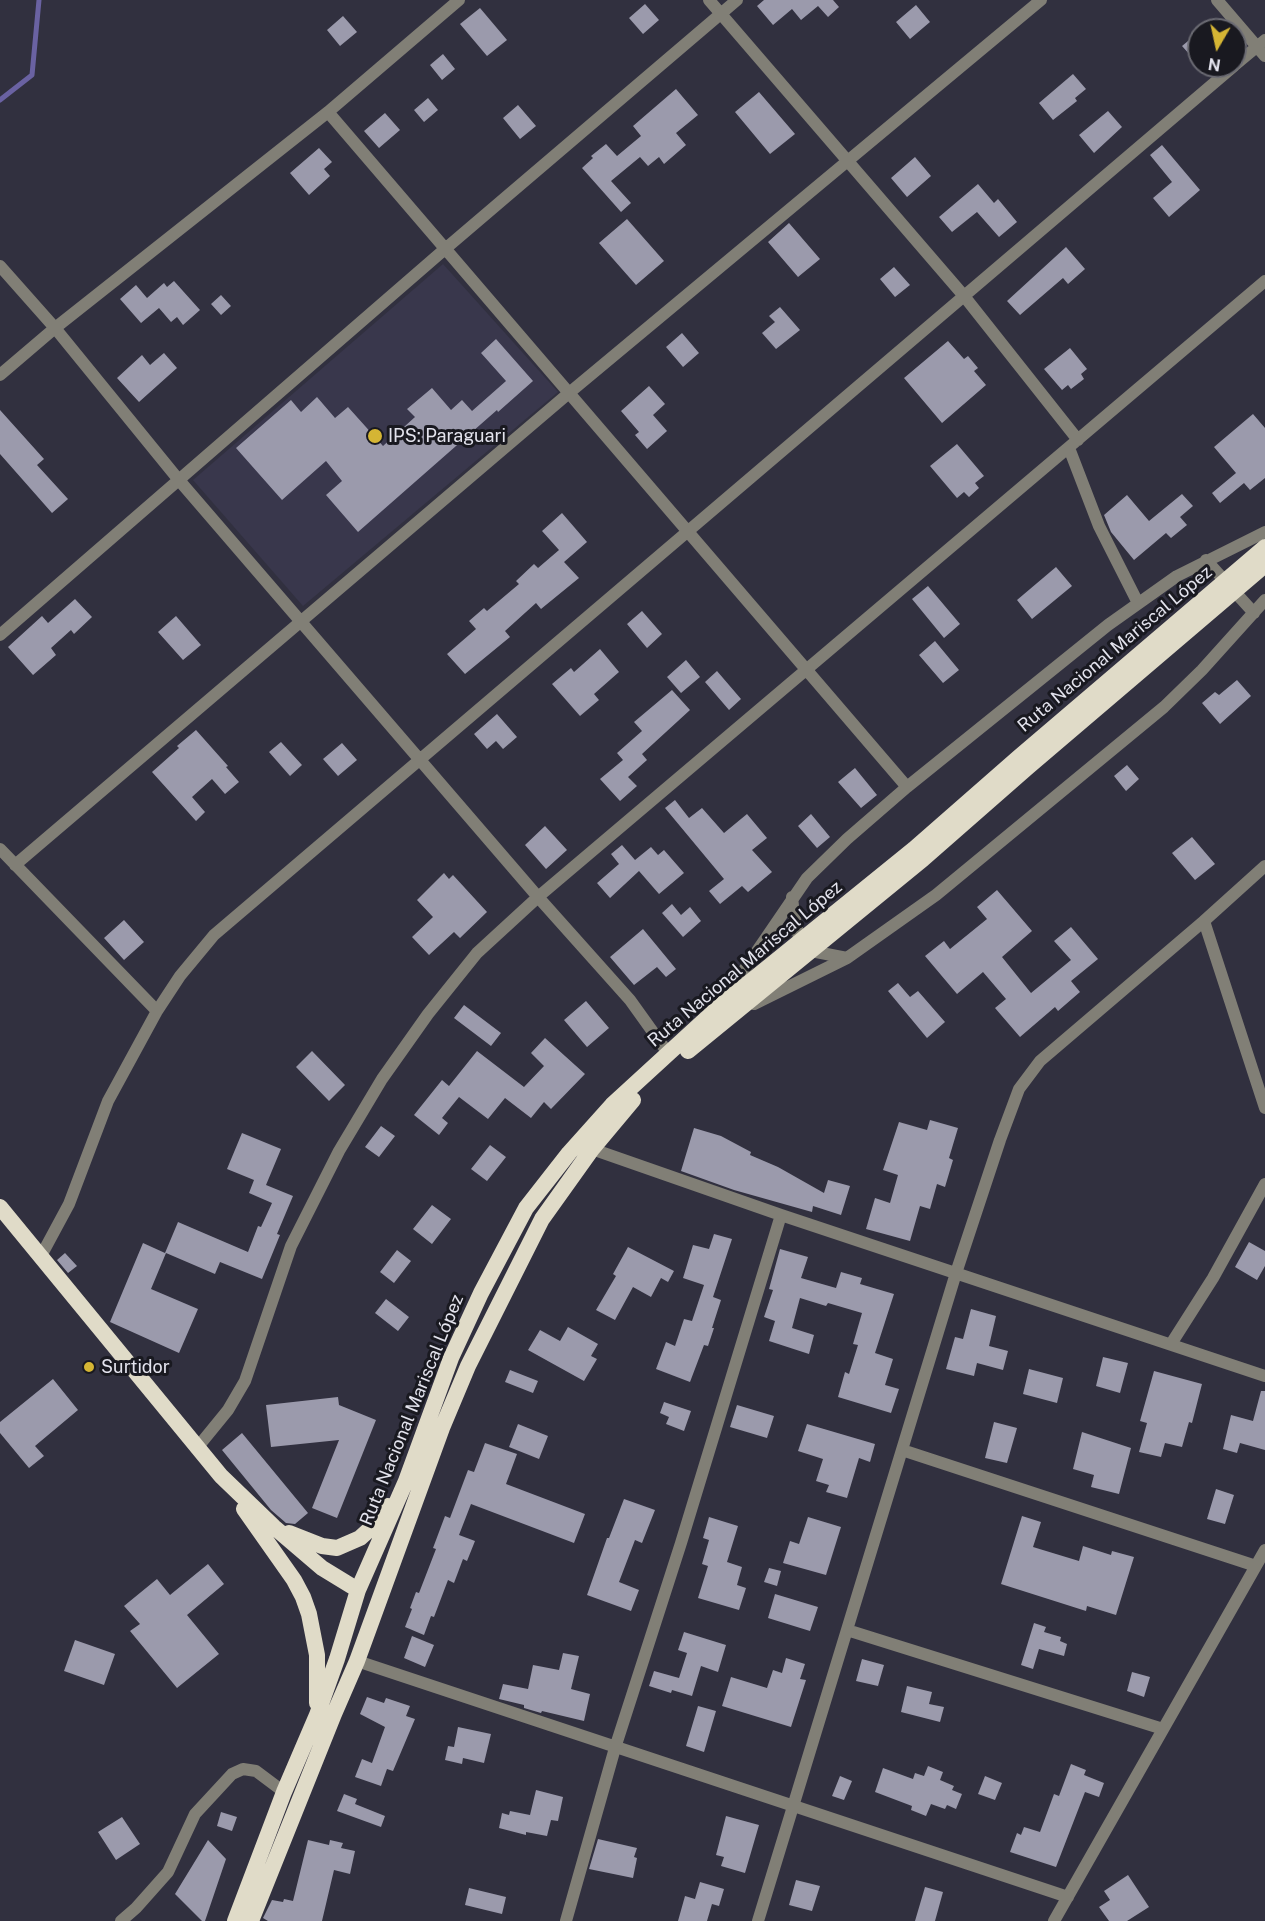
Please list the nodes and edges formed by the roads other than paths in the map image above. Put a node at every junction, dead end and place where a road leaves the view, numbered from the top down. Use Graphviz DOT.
graph roads {
  1 [pos="459,0"];
  2 [pos="709,0"];
  3 [pos="737,0"];
  4 [pos="1041,0"];
  5 [pos="1217,0"];
  6 [pos="721,14"];
  7 [pos="1262,47"];
  8 [pos="1247,57"];
  9 [pos="1220,78"];
  10 [pos="328,112"];
  11 [pos="848,161"];
  12 [pos="445,249"];
  13 [pos="0,266"];
  14 [pos="1265,281"];
  15 [pos="964,296"];
  16 [pos="55,328"];
  17 [pos="0,375"];
  18 [pos="569,393"];
  19 [pos="1073,444"];
  20 [pos="178,479"];
  21 [pos="687,532"];
  22 [pos="1265,532"];
  23 [pos="1265,547"];
  24 [pos="1206,560"];
  25 [pos="1265,565"];
  26 [pos="1229,586"];
  27 [pos="1265,600"];
  28 [pos="1138,603"];
  29 [pos="1254,613"];
  30 [pos="301,620"];
  31 [pos="0,635"];
  32 [pos="806,670"];
  33 [pos="420,759"];
  34 [pos="907,788"];
  35 [pos="0,849"];
  36 [pos="15,865"];
  37 [pos="1265,866"];
  38 [pos="538,897"];
  39 [pos="792,897"];
  40 [pos="1204,921"];
  41 [pos="806,947"];
  42 [pos="847,958"];
  43 [pos="157,1011"];
  44 [pos="724,1012"];
  45 [pos="668,1053"];
  46 [pos="1265,1108"];
  47 [pos="591,1149"];
  48 [pos="1265,1184"];
  49 [pos="0,1207"];
  50 [pos="781,1215"];
  51 [pos="41,1256"];
  52 [pos="956,1272"];
  53 [pos="1171,1344"];
  54 [pos="1265,1376"];
  55 [pos="197,1448"];
  56 [pos="902,1450"];
  57 [pos="221,1476"];
  58 [pos="406,1481"];
  59 [pos="274,1527"];
  60 [pos="401,1544"];
  61 [pos="1265,1550"];
  62 [pos="1256,1566"];
  63 [pos="358,1590"];
  64 [pos="847,1630"];
  65 [pos="357,1661"];
  66 [pos="346,1685"];
  67 [pos="317,1715"];
  68 [pos="1163,1729"];
  69 [pos="615,1748"];
  70 [pos="284,1792"];
  71 [pos="793,1806"];
  72 [pos="1068,1897"];
  73 [pos="121,1921"];
  74 [pos="235,1921"];
  75 [pos="251,1921"];
  76 [pos="566,1921"];
  77 [pos="758,1921"];
  78 [pos="1054,1921"];
  1 -- 10 [label="street"];
  2 -- 6 [label="street"];
  3 -- 6 [label="street"];
  4 -- 11 [label="street"];
  5 -- 7 [label="street"];
  6 -- 11 [label="street"];
  6 -- 12 [label="street"];
  7 -- 8 [label="street"];
  9 -- 15 [label="street"];
  10 -- 12 [label="street"];
  10 -- 16 [label="street"];
  11 -- 15 [label="street"];
  11 -- 18 [label="street"];
  12 -- 18 [label="street"];
  12 -- 20 [label="street"];
  13 -- 16 [label="street"];
  14 -- 19 [label="street"];
  15 -- 19 [label="street"];
  15 -- 21 [label="street"];
  16 -- 17 [label="street"];
  16 -- 20 [label="street"];
  18 -- 21 [label="street"];
  18 -- 30 [label="street"];
  19 -- 28 [label="street"];
  19 -- 32 [label="street"];
  20 -- 30 [label="street"];
  20 -- 31 [label="street"];
  21 -- 32 [label="street"];
  21 -- 33 [label="street"];
  22 -- 24 [label="street"];
  23 -- 26 [label="highway, Ruta Nacional Mariscal López"];
  24 -- 26 [label="street"];
  24 -- 28 [label="street"];
  25 -- 26 [label="highway, Ruta Nacional Mariscal López"];
  26 -- 29 [label="street"];
  26 -- 41 [label="highway, Ruta Nacional Mariscal López"];
  27 -- 29 [label="street"];
  28 -- 34 [label="street"];
  29 -- 42 [label="street"];
  30 -- 33 [label="street"];
  30 -- 36 [label="street"];
  32 -- 34 [label="street"];
  32 -- 38 [label="street"];
  33 -- 38 [label="street"];
  33 -- 43 [label="street"];
  34 -- 39 [label="street"];
  35 -- 36 [label="street"];
  36 -- 43 [label="street"];
  37 -- 40 [label="street"];
  38 -- 45 [label="street"];
  38 -- 55 [label="street"];
  39 -- 41 [label="street"];
  39 -- 44 [label="street"];
  40 -- 46 [label="street"];
  40 -- 52 [label="street"];
  41 -- 42 [label="street"];
  41 -- 44 [label="highway, Ruta Nacional Mariscal López"];
  42 -- 44 [label="street"];
  43 -- 51 [label="street"];
  44 -- 45 [label="highway, Ruta Nacional Mariscal López"];
  44 -- 47 [label="highway, Ruta Nacional Mariscal López"];
  45 -- 58 [label="highway, Ruta Nacional Mariscal López"];
  47 -- 50 [label="street"];
  47 -- 60 [label="highway, Ruta Nacional Mariscal López"];
  48 -- 53 [label="street"];
  49 -- 51 [label="highway"];
  50 -- 52 [label="street"];
  50 -- 69 [label="street"];
  51 -- 55 [label="highway"];
  52 -- 53 [label="street"];
  52 -- 56 [label="street"];
  53 -- 54 [label="street"];
  55 -- 57 [label="highway"];
  56 -- 62 [label="street"];
  56 -- 64 [label="street"];
  57 -- 59 [label="highway"];
  57 -- 67 [label="highway"];
  58 -- 59 [label="highway"];
  58 -- 63 [label="highway, Ruta Nacional Mariscal López"];
  59 -- 63 [label="highway"];
  60 -- 63 [label="highway"];
  60 -- 65 [label="highway, Ruta Nacional Mariscal López"];
  61 -- 62 [label="street"];
  62 -- 68 [label="street"];
  63 -- 66 [label="highway"];
  63 -- 67 [label="highway, Ruta Nacional Mariscal López"];
  64 -- 68 [label="street"];
  64 -- 71 [label="street"];
  65 -- 66 [label="highway, Ruta Nacional Mariscal López"];
  65 -- 69 [label="street"];
  66 -- 75 [label="highway, Ruta Nacional Mariscal López"];
  67 -- 70 [label="highway, Ruta Nacional Mariscal López"];
  68 -- 72 [label="street"];
  69 -- 71 [label="street"];
  69 -- 76 [label="street"];
  70 -- 73 [label="street"];
  70 -- 74 [label="highway, Ruta Nacional Mariscal López"];
  71 -- 72 [label="street"];
  71 -- 77 [label="street"];
  72 -- 78 [label="street"];
}
